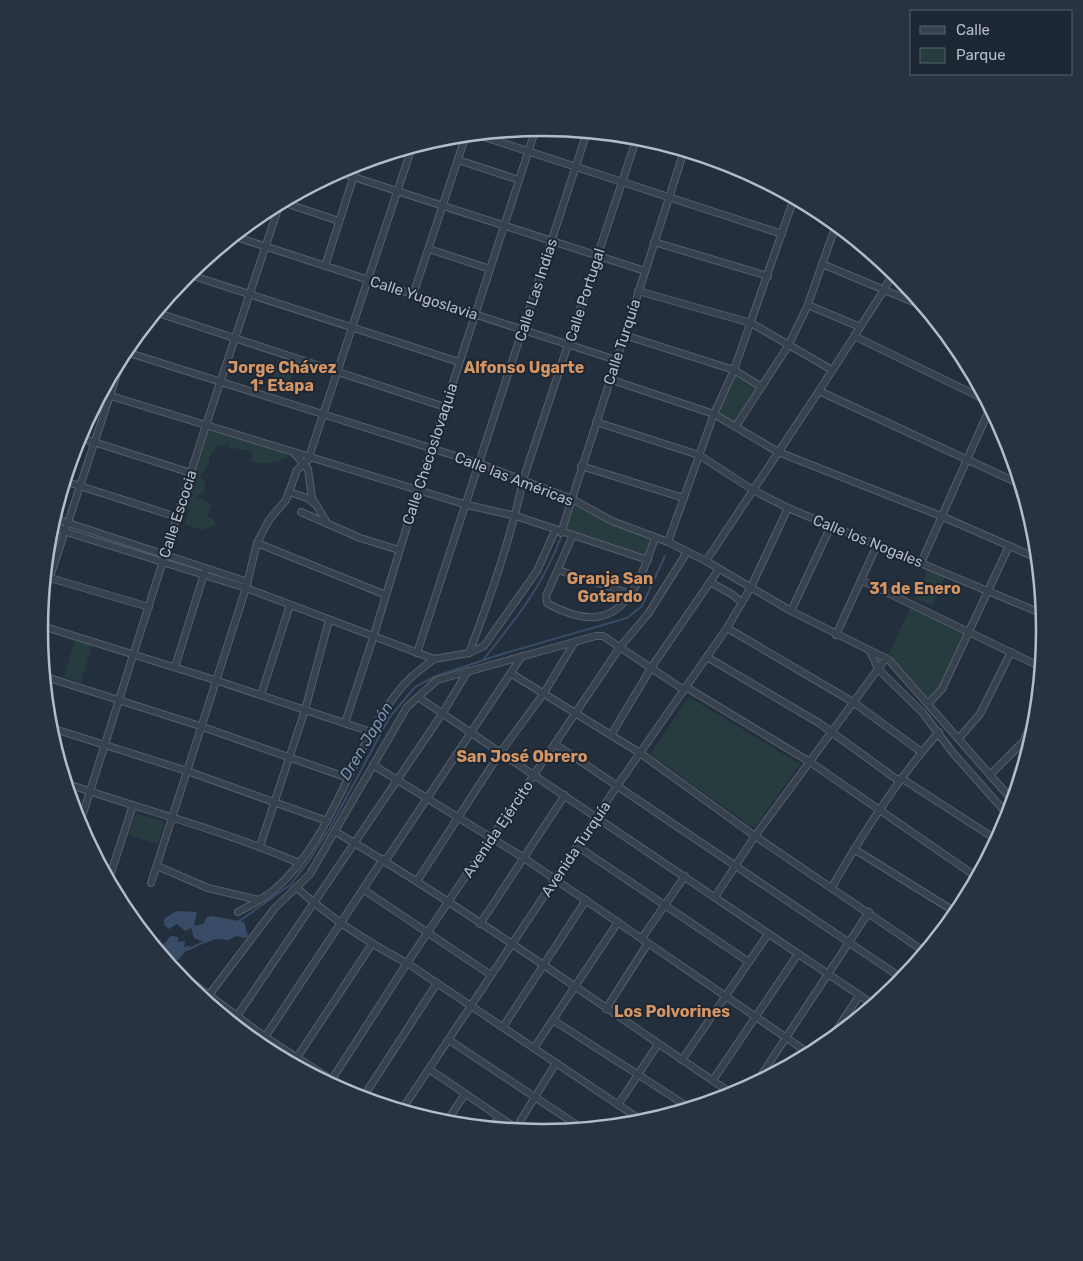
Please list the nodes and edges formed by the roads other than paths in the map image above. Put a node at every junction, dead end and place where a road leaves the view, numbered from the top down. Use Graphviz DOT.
graph roads {
  1 [pos="533,137"];
  2 [pos="585,139"];
  3 [pos="493,140"];
  4 [pos="463,143"];
  5 [pos="634,145"];
  6 [pos="529,151"];
  7 [pos="410,154"];
  8 [pos="682,157"];
  9 [pos="458,160"];
  10 [pos="576,166"];
  11 [pos="355,173"];
  12 [pos="349,175"];
  13 [pos="354,177"];
  14 [pos="519,180"];
  15 [pos="622,182"];
  16 [pos="398,191"];
  17 [pos="669,198"];
  18 [pos="792,205"];
  19 [pos="290,206"];
  20 [pos="443,206"];
  21 [pos="277,214"];
  22 [pos="339,221"];
  23 [pos="504,226"];
  24 [pos="833,233"];
  25 [pos="782,234"];
  26 [pos="241,239"];
  27 [pos="552,241"];
  28 [pos="654,242"];
  29 [pos="265,247"];
  30 [pos="428,249"];
  31 [pos="598,256"];
  32 [pos="822,264"];
  33 [pos="325,266"];
  34 [pos="490,269"];
  35 [pos="645,271"];
  36 [pos="768,276"];
  37 [pos="196,277"];
  38 [pos="889,279"];
  39 [pos="368,280"];
  40 [pos="884,290"];
  41 [pos="638,291"];
  42 [pos="250,294"];
  43 [pos="413,295"];
  44 [pos="908,300"];
  45 [pos="808,304"];
  46 [pos="163,314"];
  47 [pos="475,315"];
  48 [pos="751,323"];
  49 [pos="352,327"];
  50 [pos="860,327"];
  51 [pos="523,330"];
  52 [pos="624,335"];
  53 [pos="854,336"];
  54 [pos="234,340"];
  55 [pos="568,345"];
  56 [pos="788,346"];
  57 [pos="133,354"];
  58 [pos="616,360"];
  59 [pos="459,362"];
  60 [pos="734,370"];
  61 [pos="832,370"];
  62 [pos="338,372"];
  63 [pos="610,379"];
  64 [pos="220,383"];
  65 [pos="760,386"];
  66 [pos="110,390"];
  67 [pos="819,391"];
  68 [pos="976,395"];
  69 [pos="108,396"];
  70 [pos="445,406"];
  71 [pos="714,414"];
  72 [pos="324,415"];
  73 [pos="987,415"];
  74 [pos="596,422"];
  75 [pos="206,425"];
  76 [pos="736,426"];
  77 [pos="86,439"];
  78 [pos="94,442"];
  79 [pos="431,449"];
  80 [pos="292,451"];
  81 [pos="778,452"];
  82 [pos="699,455"];
  83 [pos="309,457"];
  84 [pos="966,460"];
  85 [pos="304,463"];
  86 [pos="478,463"];
  87 [pos="581,466"];
  88 [pos="191,473"];
  89 [pos="523,480"];
  90 [pos="1012,480"];
  91 [pos="70,483"];
  92 [pos="79,486"];
  93 [pos="418,490"];
  94 [pos="753,490"];
  95 [pos="289,492"];
  96 [pos="684,498"];
  97 [pos="572,499"];
  98 [pos="467,504"];
  99 [pos="316,505"];
  100 [pos="788,508"];
  101 [pos="301,512"];
  102 [pos="516,516"];
  103 [pos="941,516"];
  104 [pos="177,517"];
  105 [pos="60,521"];
  106 [pos="327,522"];
  107 [pos="67,523"];
  108 [pos="830,526"];
  109 [pos="58,528"];
  110 [pos="58,529"];
  111 [pos="65,531"];
  112 [pos="558,532"];
  113 [pos="572,536"];
  114 [pos="655,538"];
  115 [pos="668,542"];
  116 [pos="257,544"];
  117 [pos="877,545"];
  118 [pos="1009,546"];
  119 [pos="399,550"];
  120 [pos="687,552"];
  121 [pos="1029,555"];
  122 [pos="164,558"];
  123 [pos="648,560"];
  124 [pos="706,561"];
  125 [pos="921,563"];
  126 [pos="719,569"];
  127 [pos="205,570"];
  128 [pos="558,570"];
  129 [pos="51,574"];
  130 [pos="50,578"];
  131 [pos="861,580"];
  132 [pos="710,582"];
  133 [pos="247,585"];
  134 [pos="751,587"];
  135 [pos="988,590"];
  136 [pos="631,594"];
  137 [pos="386,595"];
  138 [pos="742,603"];
  139 [pos="290,605"];
  140 [pos="148,607"];
  141 [pos="1035,610"];
  142 [pos="791,611"];
  143 [pos="329,620"];
  144 [pos="727,628"];
  145 [pos="48,629"];
  146 [pos="969,632"];
  147 [pos="836,636"];
  148 [pos="374,638"];
  149 [pos="574,643"];
  150 [pos="620,647"];
  151 [pos="869,650"];
  152 [pos="1011,652"];
  153 [pos="417,653"];
  154 [pos="469,653"];
  155 [pos="134,654"];
  156 [pos="522,656"];
  157 [pos="707,657"];
  158 [pos="884,657"];
  159 [pos="434,659"];
  160 [pos="1034,663"];
  161 [pos="175,667"];
  162 [pos="651,668"];
  163 [pos="878,669"];
  164 [pos="468,671"];
  165 [pos="512,674"];
  166 [pos="50,678"];
  167 [pos="215,680"];
  168 [pos="685,688"];
  169 [pos="544,693"];
  170 [pos="261,695"];
  171 [pos="418,697"];
  172 [pos="119,701"];
  173 [pos="853,702"];
  174 [pos="928,704"];
  175 [pos="305,710"];
  176 [pos="576,713"];
  177 [pos="442,714"];
  178 [pos="344,723"];
  179 [pos="200,726"];
  180 [pos="58,730"];
  181 [pos="371,732"];
  182 [pos="832,732"];
  183 [pos="939,732"];
  184 [pos="472,735"];
  185 [pos="611,735"];
  186 [pos="959,738"];
  187 [pos="1024,738"];
  188 [pos="555,744"];
  189 [pos="104,746"];
  190 [pos="500,752"];
  191 [pos="920,752"];
  192 [pos="640,753"];
  193 [pos="290,757"];
  194 [pos="810,762"];
  195 [pos="374,765"];
  196 [pos="187,771"];
  197 [pos="534,775"];
  198 [pos="990,775"];
  199 [pos="397,777"];
  200 [pos="348,778"];
  201 [pos="900,780"];
  202 [pos="73,786"];
  203 [pos="617,786"];
  204 [pos="90,792"];
  205 [pos="1007,794"];
  206 [pos="565,795"];
  207 [pos="427,798"];
  208 [pos="275,802"];
  209 [pos="133,805"];
  210 [pos="1002,808"];
  211 [pos="878,811"];
  212 [pos="83,814"];
  213 [pos="459,816"];
  214 [pos="597,816"];
  215 [pos="174,817"];
  216 [pos="327,821"];
  217 [pos="336,832"];
  218 [pos="755,836"];
  219 [pos="991,836"];
  220 [pos="492,837"];
  221 [pos="354,842"];
  222 [pos="260,846"];
  223 [pos="577,846"];
  224 [pos="854,849"];
  225 [pos="524,858"];
  226 [pos="385,860"];
  227 [pos="299,863"];
  228 [pos="157,866"];
  229 [pos="735,866"];
  230 [pos="111,873"];
  231 [pos="971,874"];
  232 [pos="684,876"];
  233 [pos="555,880"];
  234 [pos="417,881"];
  235 [pos="151,883"];
  236 [pos="296,887"];
  237 [pos="832,887"];
  238 [pos="364,890"];
  239 [pos="715,897"];
  240 [pos="260,900"];
  241 [pos="586,900"];
  242 [pos="314,903"];
  243 [pos="448,903"];
  244 [pos="664,905"];
  245 [pos="950,908"];
  246 [pos="238,912"];
  247 [pos="869,912"];
  248 [pos="618,922"];
  249 [pos="342,923"];
  250 [pos="480,924"];
  251 [pos="427,933"];
  252 [pos="768,934"];
  253 [pos="642,938"];
  254 [pos="648,942"];
  255 [pos="372,944"];
  256 [pos="512,944"];
  257 [pos="848,944"];
  258 [pos="919,948"];
  259 [pos="798,954"];
  260 [pos="749,962"];
  261 [pos="407,963"];
  262 [pos="544,964"];
  263 [pos="491,975"];
  264 [pos="828,975"];
  265 [pos="896,975"];
  266 [pos="437,983"];
  267 [pos="574,988"];
  268 [pos="206,993"];
  269 [pos="209,995"];
  270 [pos="726,996"];
  271 [pos="859,996"];
  272 [pos="868,1001"];
  273 [pos="471,1006"];
  274 [pos="227,1009"];
  275 [pos="606,1009"];
  276 [pos="238,1016"];
  277 [pos="756,1016"];
  278 [pos="553,1020"];
  279 [pos="842,1022"];
  280 [pos="503,1027"];
  281 [pos="262,1035"];
  282 [pos="786,1038"];
  283 [pos="449,1040"];
  284 [pos="658,1044"];
  285 [pos="534,1048"];
  286 [pos="803,1049"];
  287 [pos="297,1058"];
  288 [pos="682,1060"];
  289 [pos="556,1064"];
  290 [pos="306,1065"];
  291 [pos="429,1069"];
  292 [pos="763,1072"];
  293 [pos="638,1074"];
  294 [pos="332,1078"];
  295 [pos="713,1080"];
  296 [pos="726,1089"];
  297 [pos="366,1092"];
  298 [pos="465,1094"];
  299 [pos="535,1097"];
  300 [pos="683,1103"];
  301 [pos="405,1105"];
  302 [pos="618,1105"];
  303 [pos="450,1116"];
  304 [pos="633,1116"];
  305 [pos="499,1117"];
  306 [pos="496,1122"];
  307 [pos="508,1123"];
  308 [pos="521,1123"];
  309 [pos="574,1123"];
  1 -- 6 [label="street, Calle Checoslovaquia"];
  2 -- 10 [label="street, Calle Las Indias"];
  3 -- 6 [label="street"];
  4 -- 9 [label="street"];
  5 -- 15 [label="street, Calle Portugal"];
  6 -- 10 [label="street"];
  6 -- 14 [label="street, Calle Checoslovaquia"];
  7 -- 16 [label="street"];
  8 -- 17 [label="street, Calle Turquía"];
  9 -- 14 [label="street"];
  9 -- 20 [label="street"];
  10 -- 15 [label="street"];
  10 -- 27 [label="street, Calle Las Indias"];
  11 -- 13 [label="street"];
  12 -- 13 [label="street"];
  13 -- 16 [label="street"];
  13 -- 22 [label="street"];
  14 -- 23 [label="street, Calle Checoslovaquia"];
  15 -- 17 [label="street"];
  15 -- 31 [label="street, Calle Portugal"];
  16 -- 20 [label="street"];
  16 -- 39 [label="street"];
  17 -- 25 [label="street"];
  17 -- 28 [label="street, Calle Turquía"];
  18 -- 25 [label="street"];
  19 -- 22 [label="street"];
  20 -- 23 [label="street"];
  20 -- 30 [label="street"];
  21 -- 29 [label="street, Calle Escocia"];
  22 -- 33 [label="street"];
  23 -- 27 [label="street"];
  23 -- 34 [label="street, Calle Checoslovaquia"];
  24 -- 32 [label="street"];
  25 -- 36 [label="street"];
  26 -- 29 [label="street, Calle Yugoslavia"];
  27 -- 31 [label="street"];
  27 -- 51 [label="street, Calle Las Indias"];
  28 -- 35 [label="street, Calle Turquía"];
  28 -- 36 [label="street"];
  29 -- 33 [label="street, Calle Yugoslavia"];
  29 -- 42 [label="street, Calle Escocia"];
  30 -- 34 [label="street"];
  30 -- 43 [label="street"];
  31 -- 35 [label="street"];
  31 -- 55 [label="street, Calle Portugal"];
  32 -- 40 [label="street"];
  32 -- 45 [label="street"];
  33 -- 39 [label="street, Calle Yugoslavia"];
  34 -- 47 [label="street, Calle Checoslovaquia"];
  35 -- 41 [label="street, Calle Turquía"];
  36 -- 48 [label="street"];
  37 -- 42 [label="street"];
  38 -- 40 [label="street"];
  39 -- 43 [label="street, Calle Yugoslavia"];
  39 -- 49 [label="street"];
  40 -- 44 [label="street"];
  40 -- 50 [label="street"];
  41 -- 48 [label="street"];
  41 -- 52 [label="street, Calle Turquía"];
  42 -- 49 [label="street"];
  42 -- 54 [label="street, Calle Escocia"];
  43 -- 47 [label="street, Calle Yugoslavia"];
  45 -- 50 [label="street"];
  45 -- 56 [label="street"];
  46 -- 54 [label="street"];
  47 -- 51 [label="street, Calle Yugoslavia"];
  47 -- 59 [label="street, Calle Checoslovaquia"];
  48 -- 56 [label="street"];
  48 -- 60 [label="street"];
  49 -- 59 [label="street"];
  49 -- 62 [label="street"];
  50 -- 53 [label="street"];
  51 -- 55 [label="street, Calle Yugoslavia"];
  51 -- 86 [label="street, Calle Las Indias"];
  52 -- 58 [label="street, Calle Turquía"];
  52 -- 60 [label="street"];
  53 -- 61 [label="street"];
  53 -- 68 [label="street"];
  54 -- 62 [label="street"];
  54 -- 64 [label="street, Calle Escocia"];
  55 -- 58 [label="street, Calle Yugoslavia"];
  55 -- 89 [label="street, Calle Portugal"];
  56 -- 61 [label="street"];
  56 -- 65 [label="street"];
  57 -- 64 [label="street, Calle las Américas"];
  58 -- 63 [label="street, Calle Turquía"];
  59 -- 70 [label="street, Calle Checoslovaquia"];
  60 -- 65 [label="street"];
  60 -- 71 [label="street"];
  61 -- 67 [label="street"];
  62 -- 70 [label="street"];
  62 -- 72 [label="street"];
  63 -- 71 [label="street"];
  63 -- 74 [label="street, Calle Turquía"];
  64 -- 72 [label="street, Calle las Américas"];
  64 -- 75 [label="street, Calle Escocia"];
  65 -- 76 [label="street"];
  66 -- 69 [label="street"];
  67 -- 81 [label="street"];
  67 -- 84 [label="street"];
  69 -- 75 [label="street"];
  69 -- 78 [label="street"];
  70 -- 79 [label="street, Calle Checoslovaquia"];
  71 -- 76 [label="street"];
  71 -- 82 [label="street"];
  72 -- 79 [label="street, Calle las Américas"];
  72 -- 83 [label="street"];
  73 -- 84 [label="street"];
  74 -- 82 [label="street, Calle los Nogales"];
  74 -- 87 [label="street, Calle Turquía"];
  75 -- 80 [label="street"];
  75 -- 88 [label="street, Calle Escocia"];
  76 -- 81 [label="street"];
  77 -- 78 [label="street"];
  78 -- 88 [label="street"];
  78 -- 92 [label="street"];
  79 -- 86 [label="street, Calle las Américas"];
  79 -- 93 [label="street, Calle Checoslovaquia"];
  80 -- 83 [label="street"];
  80 -- 85 [label="street"];
  81 -- 94 [label="street"];
  81 -- 103 [label="street"];
  82 -- 94 [label="street, Calle los Nogales"];
  82 -- 96 [label="street"];
  83 -- 85 [label="street"];
  83 -- 93 [label="street"];
  84 -- 90 [label="street"];
  84 -- 103 [label="street"];
  85 -- 95 [label="street"];
  85 -- 99 [label="street"];
  86 -- 89 [label="street, Calle las Américas"];
  86 -- 98 [label="street, Calle Las Indias"];
  87 -- 96 [label="street"];
  87 -- 97 [label="street, Calle Turquía"];
  88 -- 104 [label="street, Calle Escocia"];
  89 -- 97 [label="street, Calle las Américas"];
  89 -- 102 [label="street, Calle Portugal"];
  91 -- 92 [label="street"];
  92 -- 104 [label="street"];
  92 -- 107 [label="street"];
  93 -- 98 [label="street"];
  93 -- 119 [label="street, Calle Checoslovaquia"];
  94 -- 100 [label="street, Calle los Nogales"];
  94 -- 124 [label="street"];
  95 -- 99 [label="street"];
  95 -- 116 [label="street"];
  96 -- 115 [label="street"];
  97 -- 112 [label="street, Calle Turquía"];
  97 -- 114 [label="street, Calle las Américas"];
  98 -- 102 [label="street"];
  98 -- 153 [label="street, Calle Las Indias"];
  99 -- 106 [label="street"];
  100 -- 108 [label="street, Calle los Nogales"];
  100 -- 134 [label="street, Avenida Turquía"];
  101 -- 106 [label="street"];
  102 -- 112 [label="street"];
  102 -- 154 [label="street, Calle Portugal"];
  103 -- 118 [label="street"];
  103 -- 125 [label="street"];
  104 -- 122 [label="street, Calle Escocia"];
  105 -- 107 [label="street"];
  106 -- 119 [label="street"];
  107 -- 109 [label="street"];
  107 -- 111 [label="street"];
  107 -- 122 [label="street"];
  108 -- 117 [label="street, Calle los Nogales"];
  108 -- 142 [label="street"];
  110 -- 111 [label="street"];
  111 -- 122 [label="street"];
  111 -- 129 [label="street"];
  112 -- 113 [label="street"];
  112 -- 154 [label="street, Calle Turquía"];
  113 -- 123 [label="street"];
  113 -- 128 [label="street"];
  114 -- 115 [label="street, Calle las Américas"];
  114 -- 123 [label="street"];
  115 -- 120 [label="street, Calle las Américas"];
  116 -- 133 [label="street"];
  116 -- 137 [label="street"];
  117 -- 125 [label="street, Calle los Nogales"];
  117 -- 131 [label="street"];
  118 -- 121 [label="street"];
  118 -- 135 [label="street"];
  119 -- 137 [label="street, Calle Checoslovaquia"];
  120 -- 124 [label="street, Calle las Américas"];
  120 -- 150 [label="street, Avenida Ejército"];
  122 -- 127 [label="street"];
  122 -- 140 [label="street, Calle Escocia"];
  123 -- 136 [label="street"];
  124 -- 126 [label="street, Calle las Américas"];
  125 -- 135 [label="street, Calle los Nogales"];
  126 -- 132 [label="street"];
  126 -- 134 [label="street, Calle las Américas"];
  127 -- 133 [label="street"];
  127 -- 161 [label="street"];
  128 -- 136 [label="street"];
  128 -- 136 [label="street"];
  130 -- 140 [label="street"];
  131 -- 146 [label="street"];
  131 -- 147 [label="street"];
  132 -- 138 [label="street"];
  132 -- 162 [label="street"];
  133 -- 139 [label="street"];
  133 -- 167 [label="street"];
  134 -- 138 [label="street, Avenida Turquía"];
  134 -- 142 [label="street, Calle las Américas"];
  135 -- 141 [label="street, Calle los Nogales"];
  135 -- 146 [label="street"];
  137 -- 148 [label="street, Calle Checoslovaquia"];
  138 -- 144 [label="street, Avenida Turquía"];
  139 -- 143 [label="street"];
  139 -- 170 [label="street"];
  140 -- 155 [label="street, Calle Escocia"];
  142 -- 147 [label="street, Calle las Américas"];
  143 -- 148 [label="street"];
  143 -- 175 [label="street"];
  144 -- 157 [label="street, Avenida Turquía"];
  144 -- 173 [label="street"];
  145 -- 155 [label="street"];
  146 -- 152 [label="street"];
  146 -- 174 [label="street"];
  147 -- 151 [label="street, Calle las Américas"];
  148 -- 153 [label="street"];
  148 -- 178 [label="street, Calle Checoslovaquia"];
  149 -- 150 [label="street"];
  149 -- 156 [label="street"];
  149 -- 169 [label="street"];
  150 -- 162 [label="street"];
  150 -- 176 [label="street, Avenida Ejército"];
  151 -- 158 [label="street, Calle las Américas"];
  151 -- 163 [label="street"];
  152 -- 160 [label="street"];
  152 -- 186 [label="street"];
  153 -- 159 [label="street"];
  154 -- 159 [label="street"];
  155 -- 161 [label="street"];
  155 -- 172 [label="street, Calle Escocia"];
  156 -- 164 [label="street"];
  156 -- 165 [label="street"];
  157 -- 168 [label="street, Avenida Turquía"];
  157 -- 182 [label="street"];
  158 -- 163 [label="street"];
  158 -- 174 [label="street"];
  159 -- 181 [label="street"];
  161 -- 167 [label="street"];
  162 -- 168 [label="street"];
  162 -- 185 [label="street"];
  163 -- 173 [label="street"];
  163 -- 183 [label="street"];
  164 -- 171 [label="street"];
  164 -- 177 [label="street"];
  165 -- 169 [label="street"];
  165 -- 184 [label="street"];
  166 -- 172 [label="street"];
  167 -- 170 [label="street"];
  167 -- 179 [label="street"];
  168 -- 192 [label="street, Avenida Turquía"];
  168 -- 194 [label="street"];
  169 -- 176 [label="street"];
  169 -- 190 [label="street"];
  170 -- 175 [label="street"];
  171 -- 177 [label="street"];
  171 -- 195 [label="street"];
  172 -- 179 [label="street"];
  172 -- 189 [label="street, Calle Escocia"];
  173 -- 182 [label="street"];
  173 -- 191 [label="street"];
  174 -- 186 [label="street"];
  175 -- 178 [label="street"];
  175 -- 193 [label="street"];
  176 -- 185 [label="street"];
  176 -- 188 [label="street, Avenida Ejército"];
  177 -- 184 [label="street"];
  177 -- 199 [label="street"];
  178 -- 181 [label="street"];
  179 -- 193 [label="street"];
  179 -- 196 [label="street"];
  180 -- 189 [label="street"];
  181 -- 200 [label="street"];
  182 -- 194 [label="street"];
  182 -- 201 [label="street"];
  183 -- 191 [label="street"];
  183 -- 210 [label="street"];
  184 -- 190 [label="street"];
  184 -- 207 [label="street"];
  185 -- 192 [label="street"];
  186 -- 198 [label="street"];
  187 -- 198 [label="street"];
  188 -- 197 [label="street, Avenida Ejército"];
  188 -- 203 [label="street"];
  189 -- 196 [label="street"];
  189 -- 204 [label="street, Calle Escocia"];
  190 -- 197 [label="street"];
  190 -- 213 [label="street"];
  191 -- 201 [label="street"];
  192 -- 203 [label="street, Avenida Turquía"];
  192 -- 218 [label="street"];
  193 -- 200 [label="street"];
  193 -- 208 [label="street"];
  194 -- 211 [label="street"];
  194 -- 218 [label="street"];
  195 -- 199 [label="street"];
  195 -- 217 [label="street"];
  196 -- 208 [label="street"];
  196 -- 215 [label="street"];
  197 -- 206 [label="street"];
  197 -- 220 [label="street, Avenida Ejército"];
  198 -- 205 [label="street"];
  199 -- 207 [label="street"];
  199 -- 221 [label="street"];
  200 -- 216 [label="street"];
  201 -- 211 [label="street"];
  201 -- 219 [label="street"];
  202 -- 204 [label="street"];
  203 -- 214 [label="street, Avenida Turquía"];
  203 -- 229 [label="street"];
  204 -- 209 [label="street"];
  204 -- 212 [label="street, Calle Escocia"];
  206 -- 214 [label="street"];
  206 -- 225 [label="street"];
  207 -- 213 [label="street"];
  207 -- 226 [label="street"];
  208 -- 216 [label="street"];
  208 -- 222 [label="street"];
  209 -- 215 [label="street"];
  209 -- 230 [label="street"];
  211 -- 224 [label="street"];
  211 -- 231 [label="street"];
  213 -- 220 [label="street"];
  213 -- 234 [label="street"];
  214 -- 223 [label="street, Avenida Turquía"];
  214 -- 232 [label="street"];
  215 -- 222 [label="street"];
  215 -- 228 [label="street"];
  216 -- 227 [label="street"];
  217 -- 221 [label="street"];
  217 -- 236 [label="street"];
  218 -- 229 [label="street"];
  218 -- 237 [label="street"];
  220 -- 225 [label="street"];
  220 -- 243 [label="street, Avenida Ejército"];
  221 -- 226 [label="street"];
  221 -- 242 [label="street"];
  222 -- 227 [label="street"];
  223 -- 233 [label="street, Avenida Turquía"];
  223 -- 244 [label="street"];
  224 -- 237 [label="street"];
  224 -- 245 [label="street"];
  225 -- 233 [label="street"];
  225 -- 250 [label="street"];
  226 -- 234 [label="street"];
  226 -- 238 [label="street"];
  227 -- 240 [label="street"];
  228 -- 235 [label="street"];
  228 -- 240 [label="street"];
  229 -- 239 [label="street"];
  229 -- 257 [label="street"];
  232 -- 239 [label="street"];
  232 -- 244 [label="street"];
  233 -- 241 [label="street"];
  233 -- 256 [label="street, Avenida Turquía"];
  234 -- 243 [label="street"];
  236 -- 242 [label="street"];
  236 -- 269 [label="street"];
  237 -- 247 [label="street"];
  238 -- 249 [label="street"];
  238 -- 251 [label="street"];
  239 -- 252 [label="street"];
  240 -- 246 [label="street"];
  241 -- 248 [label="street"];
  241 -- 262 [label="street"];
  242 -- 249 [label="street"];
  242 -- 276 [label="street"];
  243 -- 250 [label="street"];
  243 -- 251 [label="street, Avenida Ejército"];
  244 -- 253 [label="street"];
  244 -- 260 [label="street"];
  247 -- 257 [label="street"];
  247 -- 258 [label="street"];
  248 -- 253 [label="street"];
  248 -- 267 [label="street"];
  249 -- 255 [label="street"];
  249 -- 281 [label="street"];
  250 -- 256 [label="street"];
  251 -- 261 [label="street, Avenida Ejército"];
  251 -- 263 [label="street"];
  252 -- 259 [label="street"];
  252 -- 260 [label="street"];
  253 -- 254 [label="street"];
  254 -- 270 [label="street"];
  254 -- 275 [label="street"];
  255 -- 261 [label="street"];
  255 -- 287 [label="street"];
  256 -- 262 [label="street"];
  256 -- 263 [label="street, Avenida Turquía"];
  257 -- 264 [label="street"];
  257 -- 265 [label="street"];
  259 -- 264 [label="street"];
  259 -- 277 [label="street"];
  260 -- 270 [label="street"];
  261 -- 266 [label="street"];
  261 -- 294 [label="street, Avenida Ejército"];
  262 -- 267 [label="street"];
  262 -- 280 [label="street"];
  263 -- 273 [label="street, Avenida Turquía"];
  264 -- 271 [label="street"];
  264 -- 282 [label="street"];
  266 -- 273 [label="street"];
  266 -- 297 [label="street"];
  267 -- 275 [label="street"];
  267 -- 278 [label="street"];
  268 -- 269 [label="street"];
  269 -- 274 [label="street"];
  270 -- 277 [label="street"];
  270 -- 288 [label="street"];
  271 -- 272 [label="street"];
  271 -- 279 [label="street"];
  273 -- 280 [label="street"];
  273 -- 283 [label="street, Avenida Turquía"];
  274 -- 276 [label="street"];
  275 -- 284 [label="street"];
  276 -- 281 [label="street"];
  277 -- 282 [label="street"];
  277 -- 295 [label="street"];
  278 -- 285 [label="street"];
  278 -- 293 [label="street"];
  280 -- 285 [label="street"];
  281 -- 287 [label="street"];
  282 -- 286 [label="street"];
  282 -- 292 [label="street"];
  283 -- 291 [label="street, Avenida Turquía"];
  283 -- 299 [label="street"];
  284 -- 288 [label="street"];
  284 -- 293 [label="street"];
  285 -- 289 [label="street"];
  287 -- 290 [label="street"];
  288 -- 295 [label="street"];
  289 -- 299 [label="street"];
  289 -- 302 [label="street"];
  291 -- 298 [label="street"];
  291 -- 301 [label="street, Avenida Turquía"];
  293 -- 300 [label="street"];
  293 -- 302 [label="street"];
  295 -- 296 [label="street"];
  298 -- 303 [label="street"];
  298 -- 305 [label="street"];
  299 -- 308 [label="street"];
  299 -- 309 [label="street"];
  302 -- 304 [label="street"];
  305 -- 306 [label="street"];
  305 -- 307 [label="street"];
}
